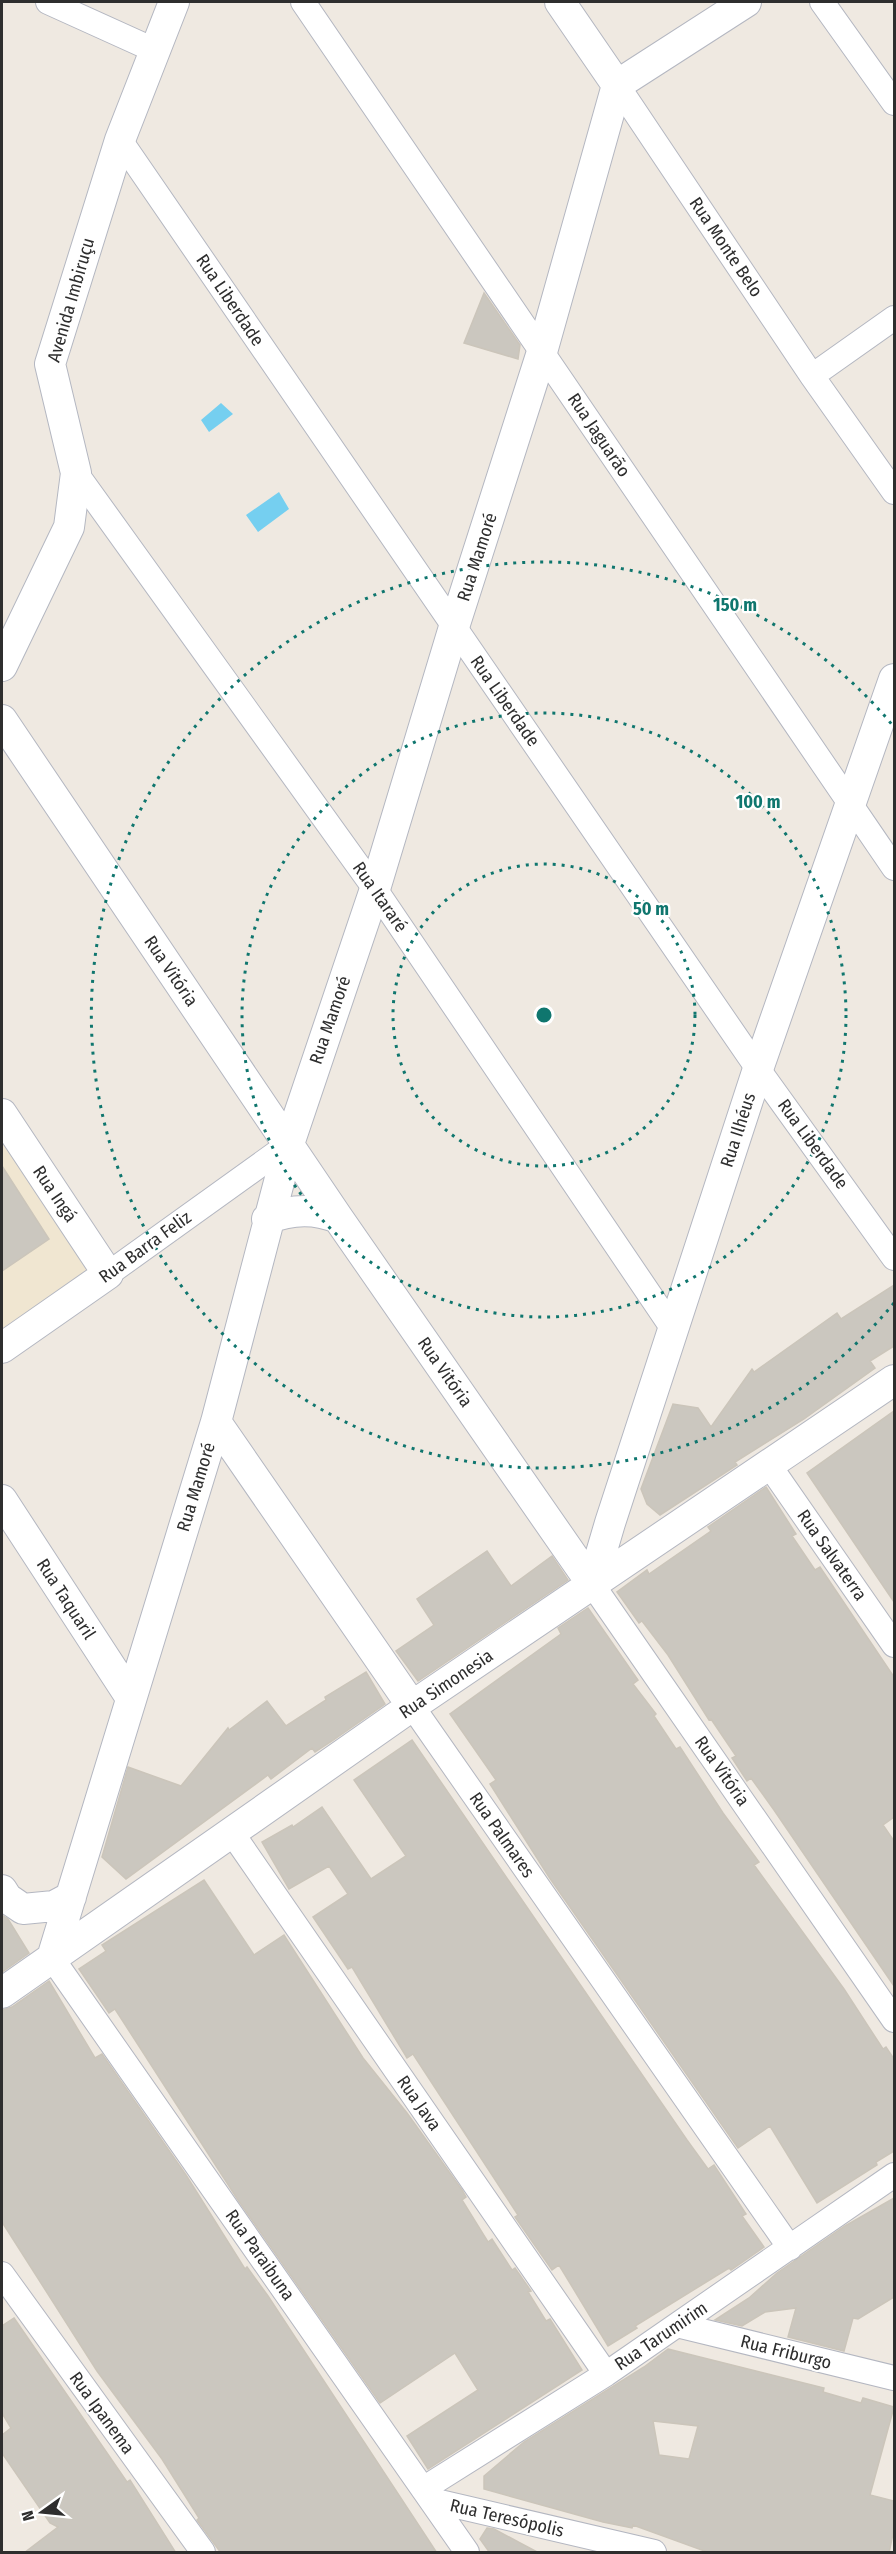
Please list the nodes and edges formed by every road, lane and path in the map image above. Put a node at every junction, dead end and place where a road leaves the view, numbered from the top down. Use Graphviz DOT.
graph roads {
  1 [pos="48,2"];
  2 [pos="174,2"];
  3 [pos="303,2"];
  4 [pos="560,2"];
  5 [pos="746,2"];
  6 [pos="822,2"];
  7 [pos="154,50"];
  8 [pos="617,85"];
  9 [pos="894,103"];
  10 [pos="120,140"];
  11 [pos="894,318"];
  12 [pos="539,347"];
  13 [pos="812,376"];
  14 [pos="76,473"];
  15 [pos="894,492"];
  16 [pos="454,627"];
  17 [pos="2,666"];
  18 [pos="894,679"];
  19 [pos="2,720"];
  20 [pos="851,803"];
  21 [pos="894,868"];
  22 [pos="375,889"];
  23 [pos="758,1069"];
  24 [pos="2,1114"];
  25 [pos="289,1144"];
  26 [pos="338,1218"];
  27 [pos="267,1219"];
  28 [pos="894,1258"];
  29 [pos="108,1274"];
  30 [pos="673,1329"];
  31 [pos="2,1348"];
  32 [pos="894,1380"];
  33 [pos="216,1422"];
  34 [pos="769,1465"];
  35 [pos="2,1500"];
  36 [pos="560,1539"];
  37 [pos="620,1543"];
  38 [pos="592,1584"];
  39 [pos="894,1645"];
  40 [pos="131,1698"];
  41 [pos="412,1706"];
  42 [pos="232,1833"];
  43 [pos="82,1858"];
  44 [pos="2,1890"];
  45 [pos="71,1897"];
  46 [pos="132,1902"];
  47 [pos="52,1958"];
  48 [pos="2,1993"];
  49 [pos="894,2020"];
  50 [pos="894,2175"];
  51 [pos="790,2247"];
  52 [pos="2,2274"];
  53 [pos="677,2325"];
  54 [pos="606,2374"];
  55 [pos="894,2378"];
  56 [pos="427,2494"];
  57 [pos="203,2553"];
  58 [pos="467,2553"];
  59 [pos="654,2553"];
  1 -- 7 [label="street"];
  2 -- 7 [label="street, Avenida Imbiruçu"];
  3 -- 12 [label="street, Rua Jaguarão"];
  4 -- 8 [label="street, Rua Monte Belo"];
  5 -- 8 [label="street"];
  6 -- 9 [label="street"];
  7 -- 10 [label="street, Avenida Imbiruçu"];
  8 -- 12 [label="street, Rua Mamoré"];
  8 -- 13 [label="street, Rua Monte Belo"];
  10 -- 14 [label="street, Avenida Imbiruçu"];
  10 -- 16 [label="street, Rua Liberdade"];
  11 -- 13 [label="street"];
  12 -- 16 [label="street, Rua Mamoré"];
  12 -- 20 [label="street, Rua Jaguarão"];
  13 -- 15 [label="street, Rua Monte Belo"];
  14 -- 17 [label="street, Avenida Imbiruçu"];
  14 -- 22 [label="street, Rua Itararé"];
  16 -- 22 [label="street, Rua Mamoré"];
  16 -- 23 [label="street, Rua Liberdade"];
  18 -- 20 [label="street, Rua Ilhéus"];
  19 -- 25 [label="street, Rua Vitória"];
  20 -- 21 [label="street, Rua Jaguarão"];
  20 -- 23 [label="street, Rua Ilhéus"];
  22 -- 25 [label="street, Rua Mamoré"];
  22 -- 30 [label="street, Rua Itararé"];
  23 -- 28 [label="street, Rua Liberdade"];
  23 -- 30 [label="street, Rua Ilhéus"];
  24 -- 29 [label="street, Rua Ingá"];
  25 -- 26 [label="street, Rua Vitória"];
  25 -- 27 [label="street, Rua Mamoré"];
  25 -- 29 [label="street, Rua Barra Feliz"];
  26 -- 27 [label="street"];
  26 -- 36 [label="street, Rua Vitória"];
  27 -- 33 [label="street, Rua Mamoré"];
  29 -- 31 [label="street, Rua Barra Feliz"];
  30 -- 37 [label="street, Rua Ilhéus"];
  32 -- 34 [label="street, Rua Simonesia"];
  33 -- 40 [label="street, Rua Mamoré"];
  33 -- 41 [label="street, Rua Palmares"];
  34 -- 37 [label="street, Rua Simonesia"];
  34 -- 39 [label="street, Rua Salvaterra"];
  35 -- 40 [label="street, Rua Taquaril"];
  36 -- 37 [label="street"];
  36 -- 38 [label="street, Rua Vitória"];
  37 -- 38 [label="street, Rua Simonesia"];
  37 -- 38 [label="street, Rua Ilhéus"];
  38 -- 41 [label="street, Rua Simonesia"];
  38 -- 49 [label="street, Rua Vitória"];
  40 -- 43 [label="street, Rua Mamoré"];
  41 -- 42 [label="street, Rua Simonesia"];
  41 -- 51 [label="street, Rua Palmares"];
  42 -- 46 [label="street, Rua Simonesia"];
  42 -- 54 [label="street, Rua Java"];
  43 -- 45 [label="street, Rua Mamoré"];
  43 -- 46 [label="street"];
  44 -- 45 [label="street"];
  45 -- 47 [label="street, Rua Mamoré"];
  46 -- 47 [label="street, Rua Simonesia"];
  47 -- 48 [label="street, Rua Simonesia"];
  47 -- 56 [label="street, Rua Paraibuna"];
  50 -- 51 [label="street, Rua Tarumirim"];
  51 -- 53 [label="street, Rua Tarumirim"];
  52 -- 57 [label="street, Rua Ipanema"];
  53 -- 54 [label="street, Rua Tarumirim"];
  53 -- 55 [label="street, Rua Friburgo"];
  54 -- 56 [label="street, Rua Tarumirim"];
  56 -- 58 [label="street, Rua Paraibuna"];
  56 -- 59 [label="street, Rua Teresópolis"];
}
